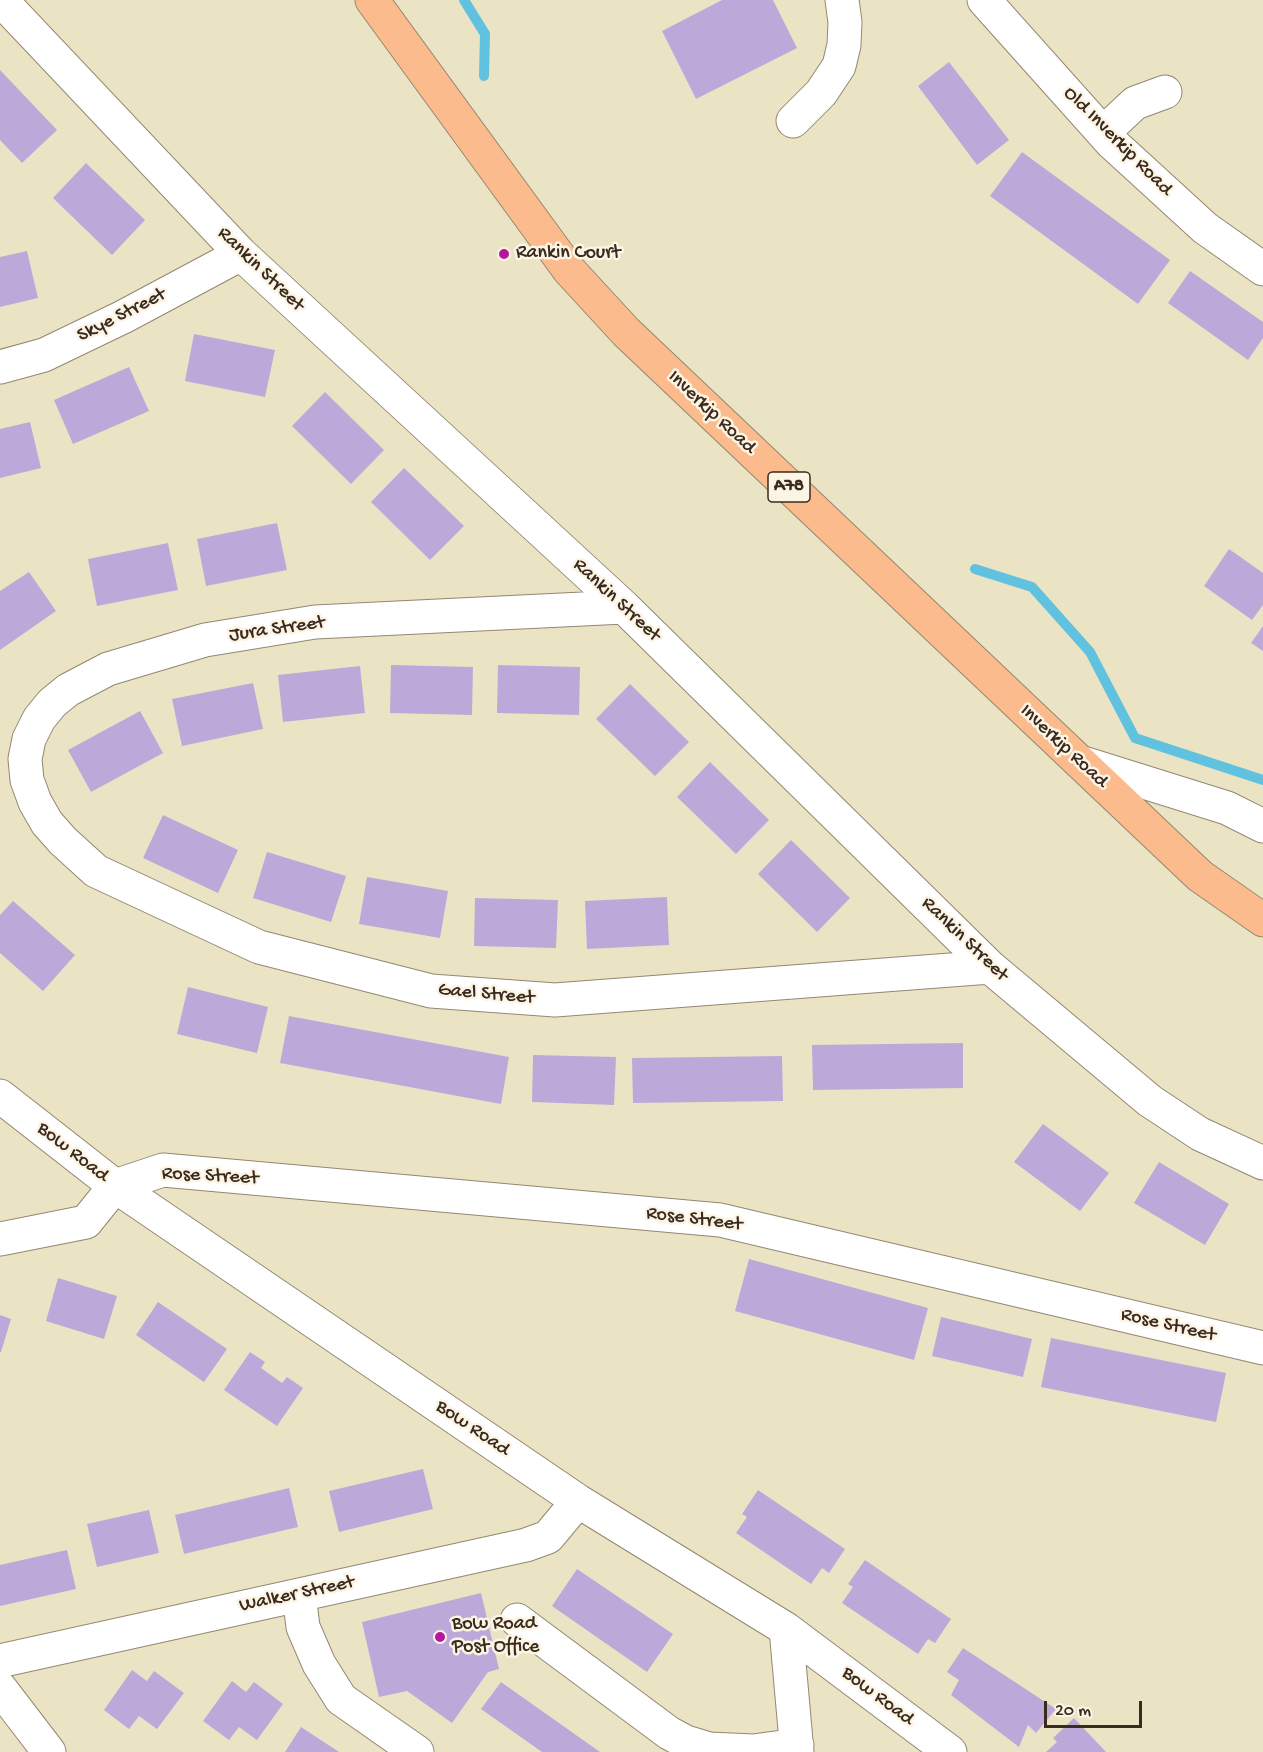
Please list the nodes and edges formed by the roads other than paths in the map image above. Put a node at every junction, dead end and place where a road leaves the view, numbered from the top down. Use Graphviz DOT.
graph roads {
  1 [pos="1,0"];
  2 [pos="372,0"];
  3 [pos="842,0"];
  4 [pos="984,0"];
  5 [pos="1166,92"];
  6 [pos="793,121"];
  7 [pos="1103,133"];
  8 [pos="240,254"];
  9 [pos="1263,269"];
  10 [pos="0,367"];
  11 [pos="624,607"];
  12 [pos="1080,762"];
  13 [pos="34,802"];
  14 [pos="1263,826"];
  15 [pos="1263,920"];
  16 [pos="990,967"];
  17 [pos="0,1096"];
  18 [pos="1263,1163"];
  19 [pos="115,1186"];
  20 [pos="0,1239"];
  21 [pos="1263,1348"];
  22 [pos="578,1501"];
  23 [pos="299,1595"];
  24 [pos="517,1620"];
  25 [pos="786,1629"];
  26 [pos="0,1661"];
  27 [pos="0,1688"];
  28 [pos="797,1748"];
  29 [pos="49,1752"];
  30 [pos="417,1752"];
  31 [pos="950,1752"];
  1 -- 8 [label="street, Rankin Street"];
  2 -- 12 [label="highway, Inverkip Road / A78"];
  3 -- 6 [label="street"];
  4 -- 7 [label="street, Old Inverkip Road"];
  5 -- 7 [label="street"];
  7 -- 9 [label="street, Old Inverkip Road"];
  8 -- 10 [label="street, Skye Street"];
  8 -- 11 [label="street, Rankin Street"];
  11 -- 13 [label="street, Jura Street"];
  11 -- 16 [label="street, Rankin Street"];
  12 -- 14 [label="street"];
  12 -- 15 [label="highway, Inverkip Road / A78"];
  13 -- 16 [label="street, Gael Street"];
  16 -- 18 [label="street, Rankin Street"];
  17 -- 19 [label="street, Bow Road"];
  19 -- 20 [label="street"];
  19 -- 21 [label="street, Rose Street"];
  19 -- 22 [label="street, Bow Road"];
  22 -- 23 [label="street, Walker Street"];
  22 -- 25 [label="street, Bow Road"];
  23 -- 26 [label="street, Walker Street"];
  23 -- 30 [label="street"];
  24 -- 28 [label="street"];
  25 -- 28 [label="street"];
  25 -- 31 [label="street, Bow Road"];
  27 -- 29 [label="street"];
}
